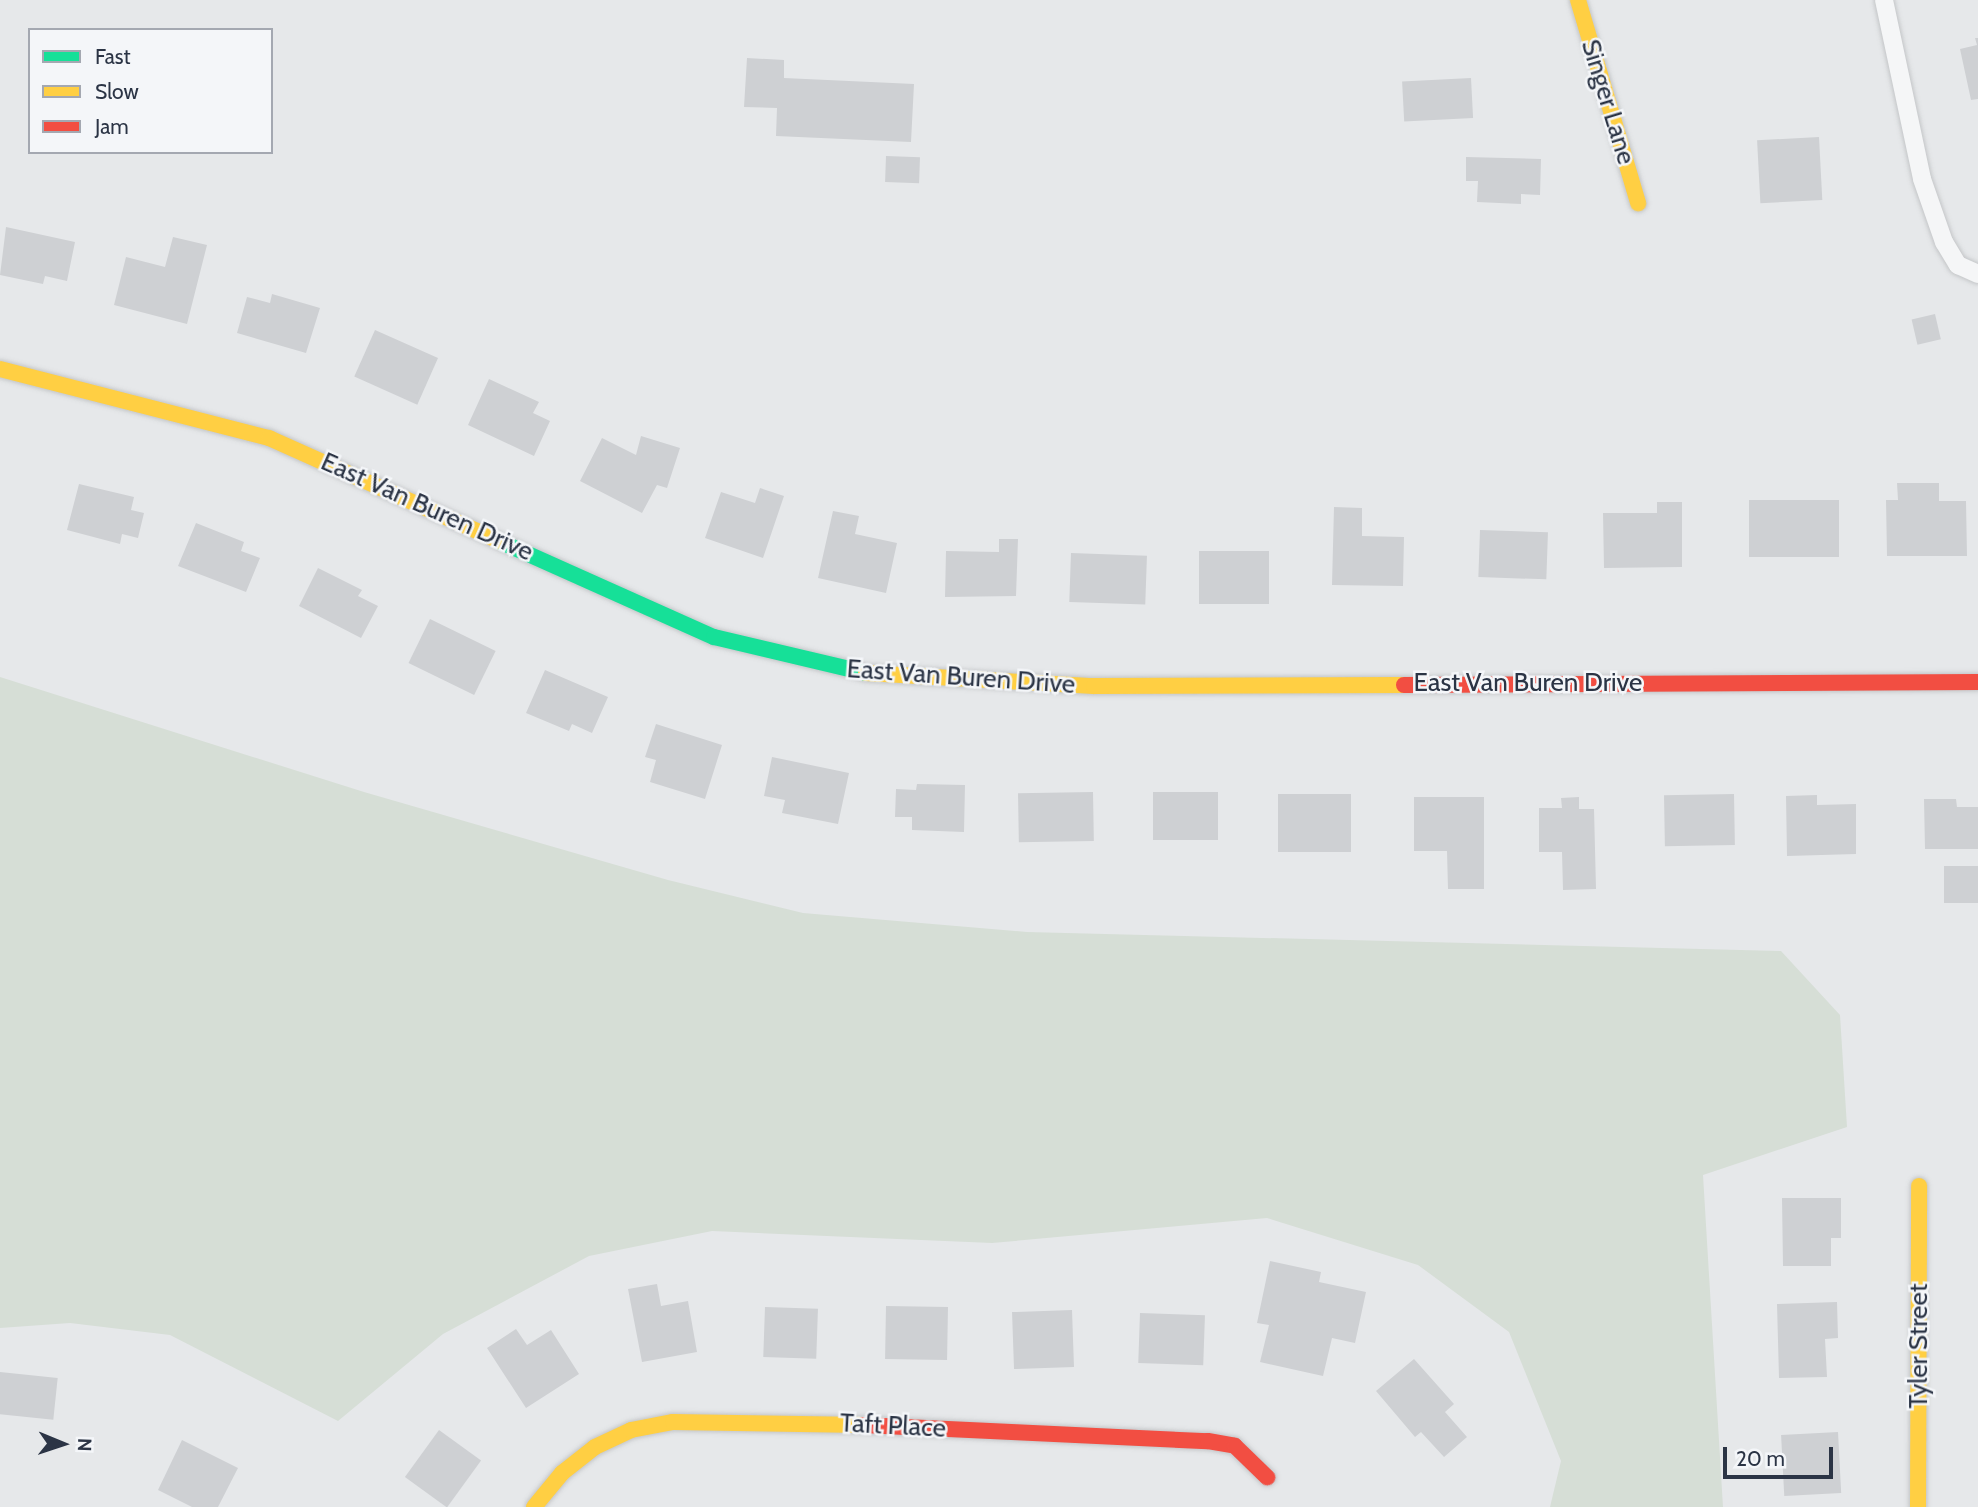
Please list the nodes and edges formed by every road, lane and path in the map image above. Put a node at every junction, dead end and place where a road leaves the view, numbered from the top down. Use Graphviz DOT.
graph roads {
  1 [pos="1578,0"];
  2 [pos="1884,0"];
  3 [pos="1638,203"];
  4 [pos="1978,274"];
  5 [pos="0,369"];
  6 [pos="1978,682"];
  7 [pos="1919,1186"];
  8 [pos="1267,1477"];
  9 [pos="534,1507"];
  10 [pos="1918,1507"];
  1 -- 3 [label="street, Singer Lane"];
  2 -- 4 [label="lane"];
  5 -- 6 [label="street, East Van Buren Drive"];
  7 -- 10 [label="street, Tyler Street"];
  8 -- 9 [label="street, Taft Place"];
}
